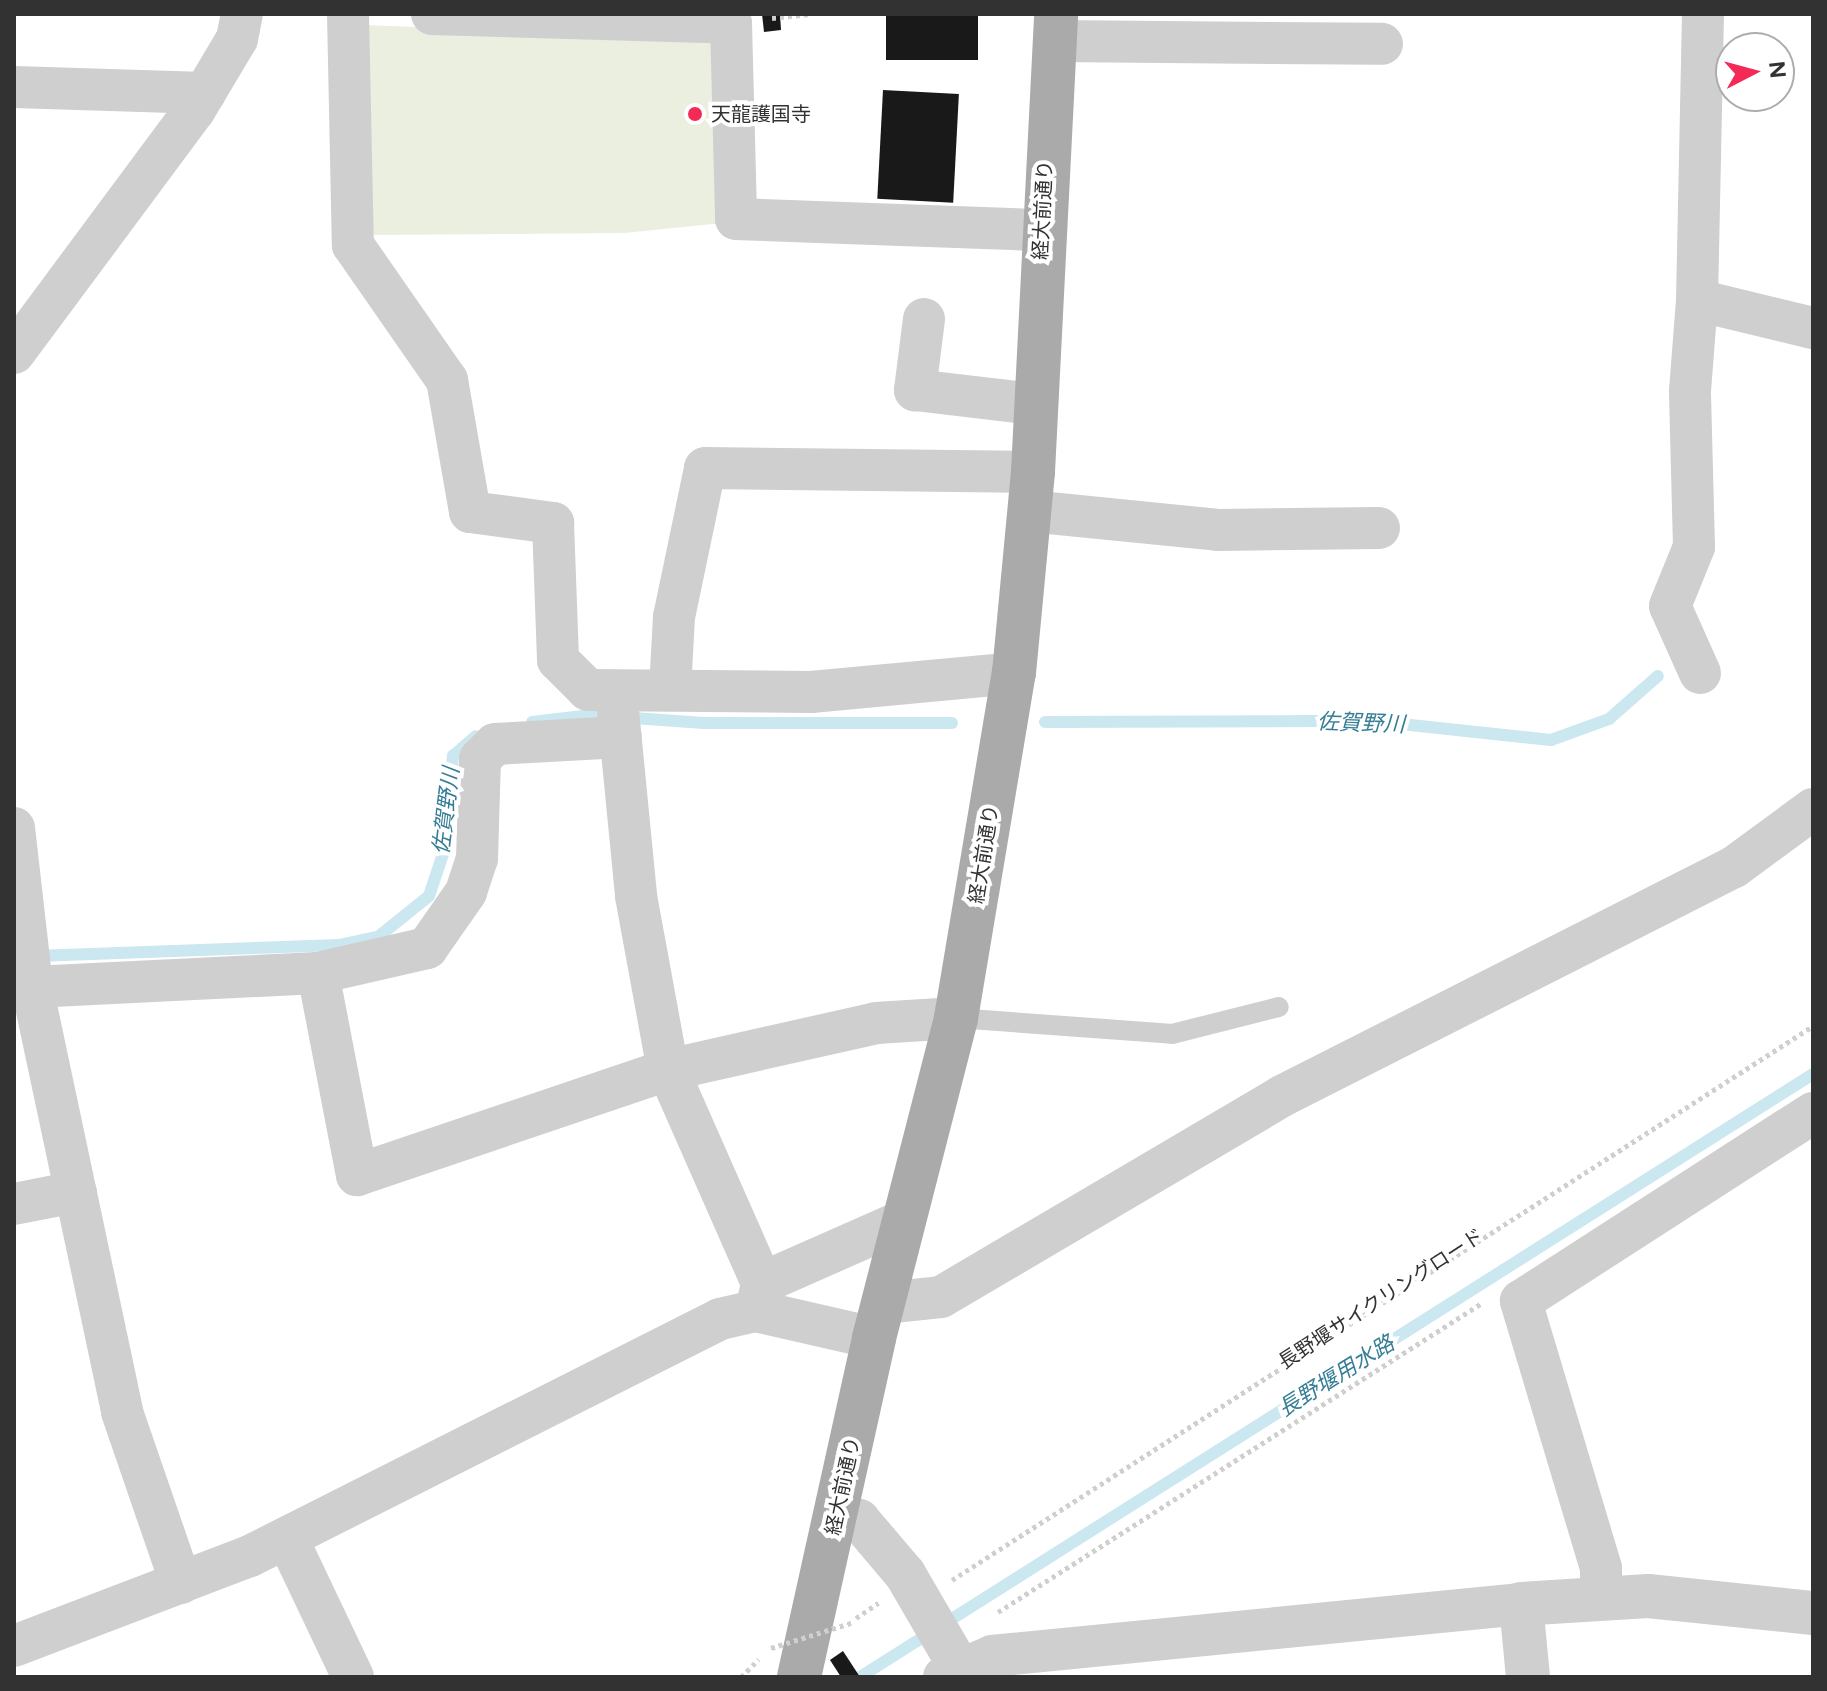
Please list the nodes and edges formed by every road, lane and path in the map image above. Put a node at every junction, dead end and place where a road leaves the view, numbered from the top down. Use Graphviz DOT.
graph roads {
  1 [pos="242,14"];
  2 [pos="348,14"];
  3 [pos="432,14"];
  4 [pos="808,14"];
  5 [pos="1703,14"];
  6 [pos="754,19"];
  7 [pos="1055,28"];
  8 [pos="1382,44"];
  9 [pos="14,87"];
  10 [pos="205,93"];
  11 [pos="1041,230"];
  12 [pos="1697,300"];
  13 [pos="924,319"];
  14 [pos="1813,328"];
  15 [pos="14,353"];
  16 [pos="1035,404"];
  17 [pos="1031,492"];
  18 [pos="1379,528"];
  19 [pos="1014,673"];
  20 [pos="1700,673"];
  21 [pos="670,690"];
  22 [pos="618,713"];
  23 [pos="1813,809"];
  24 [pos="14,828"];
  25 [pos="25,950"];
  26 [pos="318,973"];
  27 [pos="1279,1007"];
  28 [pos="956,1018"];
  29 [pos="1813,1026"];
  30 [pos="668,1070"];
  31 [pos="1813,1113"];
  32 [pos="76,1192"];
  33 [pos="14,1204"];
  34 [pos="905,1220"];
  35 [pos="1529,1292"];
  36 [pos="759,1297"];
  37 [pos="879,1320"];
  38 [pos="837,1514"];
  39 [pos="287,1538"];
  40 [pos="954,1578"];
  41 [pos="181,1583"];
  42 [pos="1601,1595"];
  43 [pos="1521,1604"];
  44 [pos="1813,1613"];
  45 [pos="995,1614"];
  46 [pos="851,1623"];
  47 [pos="14,1646"];
  48 [pos="944,1649"];
  49 [pos="785,1662"];
  50 [pos="1028,1665"];
  51 [pos="353,1677"];
  52 [pos="1528,1677"];
  1 -- 10 [label="street"];
  2 -- 22 [label="street"];
  3 -- 11 [label="street"];
  4 -- 6 [label="path"];
  5 -- 12 [label="street"];
  7 -- 8 [label="street"];
  7 -- 11 [label="main road, 経大前通り"];
  9 -- 10 [label="street"];
  10 -- 15 [label="street"];
  11 -- 16 [label="main road, 経大前通り"];
  12 -- 14 [label="street"];
  12 -- 20 [label="street"];
  13 -- 16 [label="street"];
  16 -- 17 [label="main road, 経大前通り"];
  17 -- 18 [label="street"];
  17 -- 19 [label="main road, 経大前通り"];
  17 -- 21 [label="street"];
  19 -- 21 [label="street"];
  19 -- 28 [label="main road, 経大前通り"];
  21 -- 22 [label="street"];
  22 -- 26 [label="street"];
  22 -- 30 [label="street"];
  23 -- 37 [label="street"];
  24 -- 25 [label="street"];
  25 -- 26 [label="street"];
  25 -- 32 [label="street"];
  26 -- 30 [label="street"];
  27 -- 28 [label="lane"];
  28 -- 30 [label="street"];
  28 -- 34 [label="main road, 経大前通り"];
  29 -- 40 [label="path, 長野堰サイクリングロード"];
  30 -- 36 [label="street"];
  31 -- 35 [label="street"];
  32 -- 33 [label="street"];
  32 -- 41 [label="street"];
  34 -- 36 [label="street"];
  34 -- 37 [label="main road, 経大前通り"];
  35 -- 42 [label="street"];
  35 -- 45 [label="path"];
  36 -- 37 [label="street"];
  36 -- 39 [label="street"];
  37 -- 38 [label="main road, 経大前通り"];
  38 -- 48 [label="street"];
  38 -- 49 [label="main road, 経大前通り"];
  39 -- 41 [label="street"];
  39 -- 51 [label="street"];
  41 -- 47 [label="street"];
  42 -- 43 [label="street"];
  42 -- 44 [label="street"];
  43 -- 50 [label="street"];
  43 -- 52 [label="street"];
  46 -- 49 [label="path, bridge"];
  48 -- 50 [label="street"];
}
